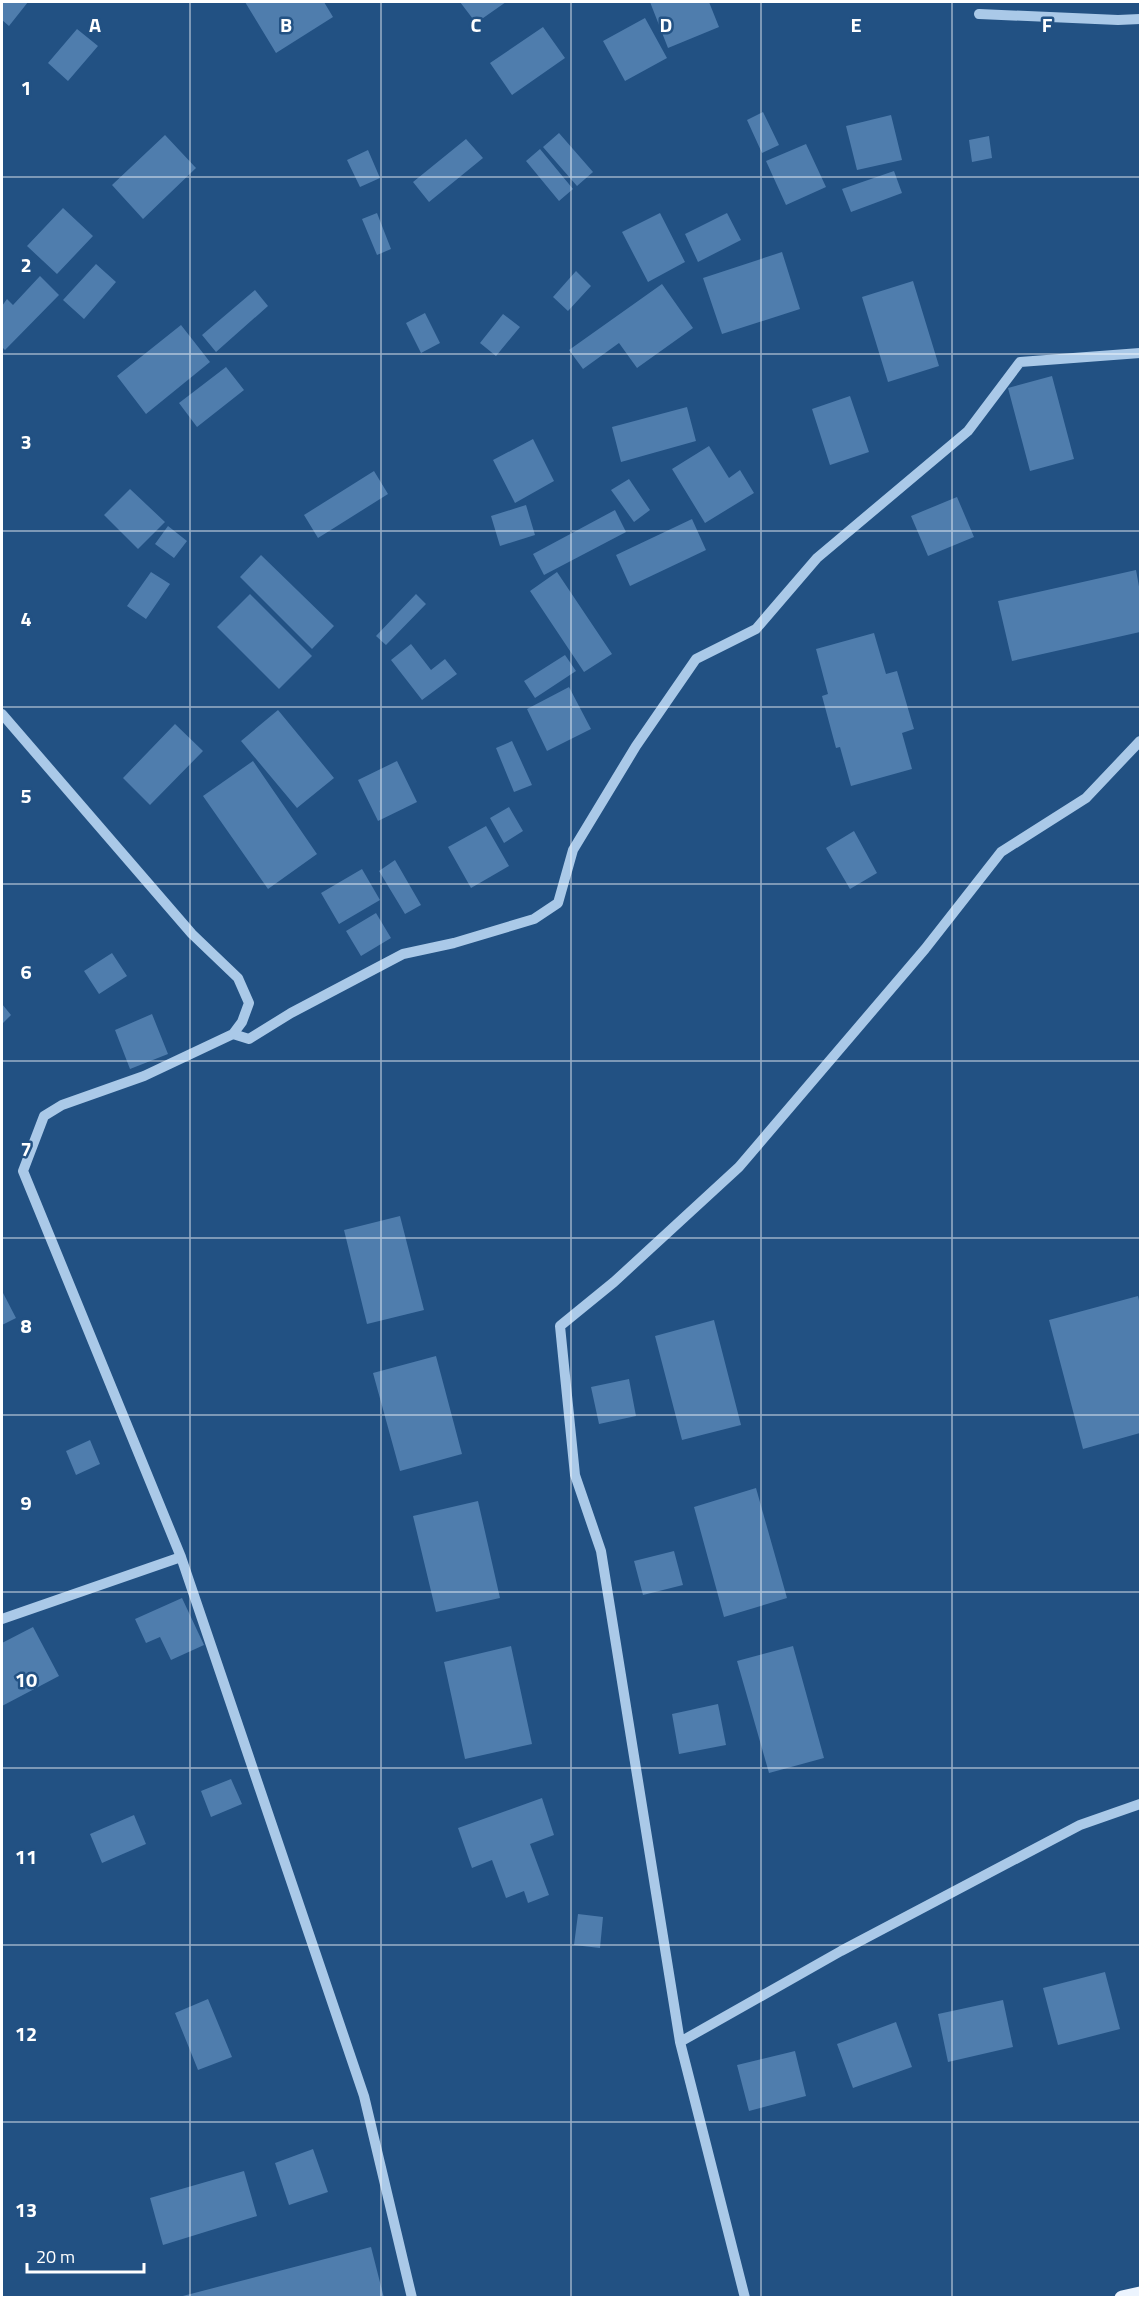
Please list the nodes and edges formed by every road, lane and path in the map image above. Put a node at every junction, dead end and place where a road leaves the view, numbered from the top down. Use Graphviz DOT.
graph roads {
  1 [pos="979,14"];
  2 [pos="1140,19"];
  3 [pos="1140,353"];
  4 [pos="2,714"];
  5 [pos="1140,741"];
  6 [pos="233,1034"];
  7 [pos="181,1557"];
  8 [pos="2,1619"];
  9 [pos="1140,1804"];
  10 [pos="680,2043"];
  11 [pos="1140,2294"];
  12 [pos="412,2298"];
  13 [pos="745,2298"];
  14 [pos="1122,2298"];
  1 -- 2 [label="street"];
  3 -- 6 [label="street"];
  4 -- 6 [label="street"];
  5 -- 10 [label="street"];
  6 -- 7 [label="street"];
  7 -- 8 [label="street"];
  7 -- 12 [label="street"];
  9 -- 10 [label="street"];
  10 -- 13 [label="street"];
  11 -- 14 [label="main road"];
}
